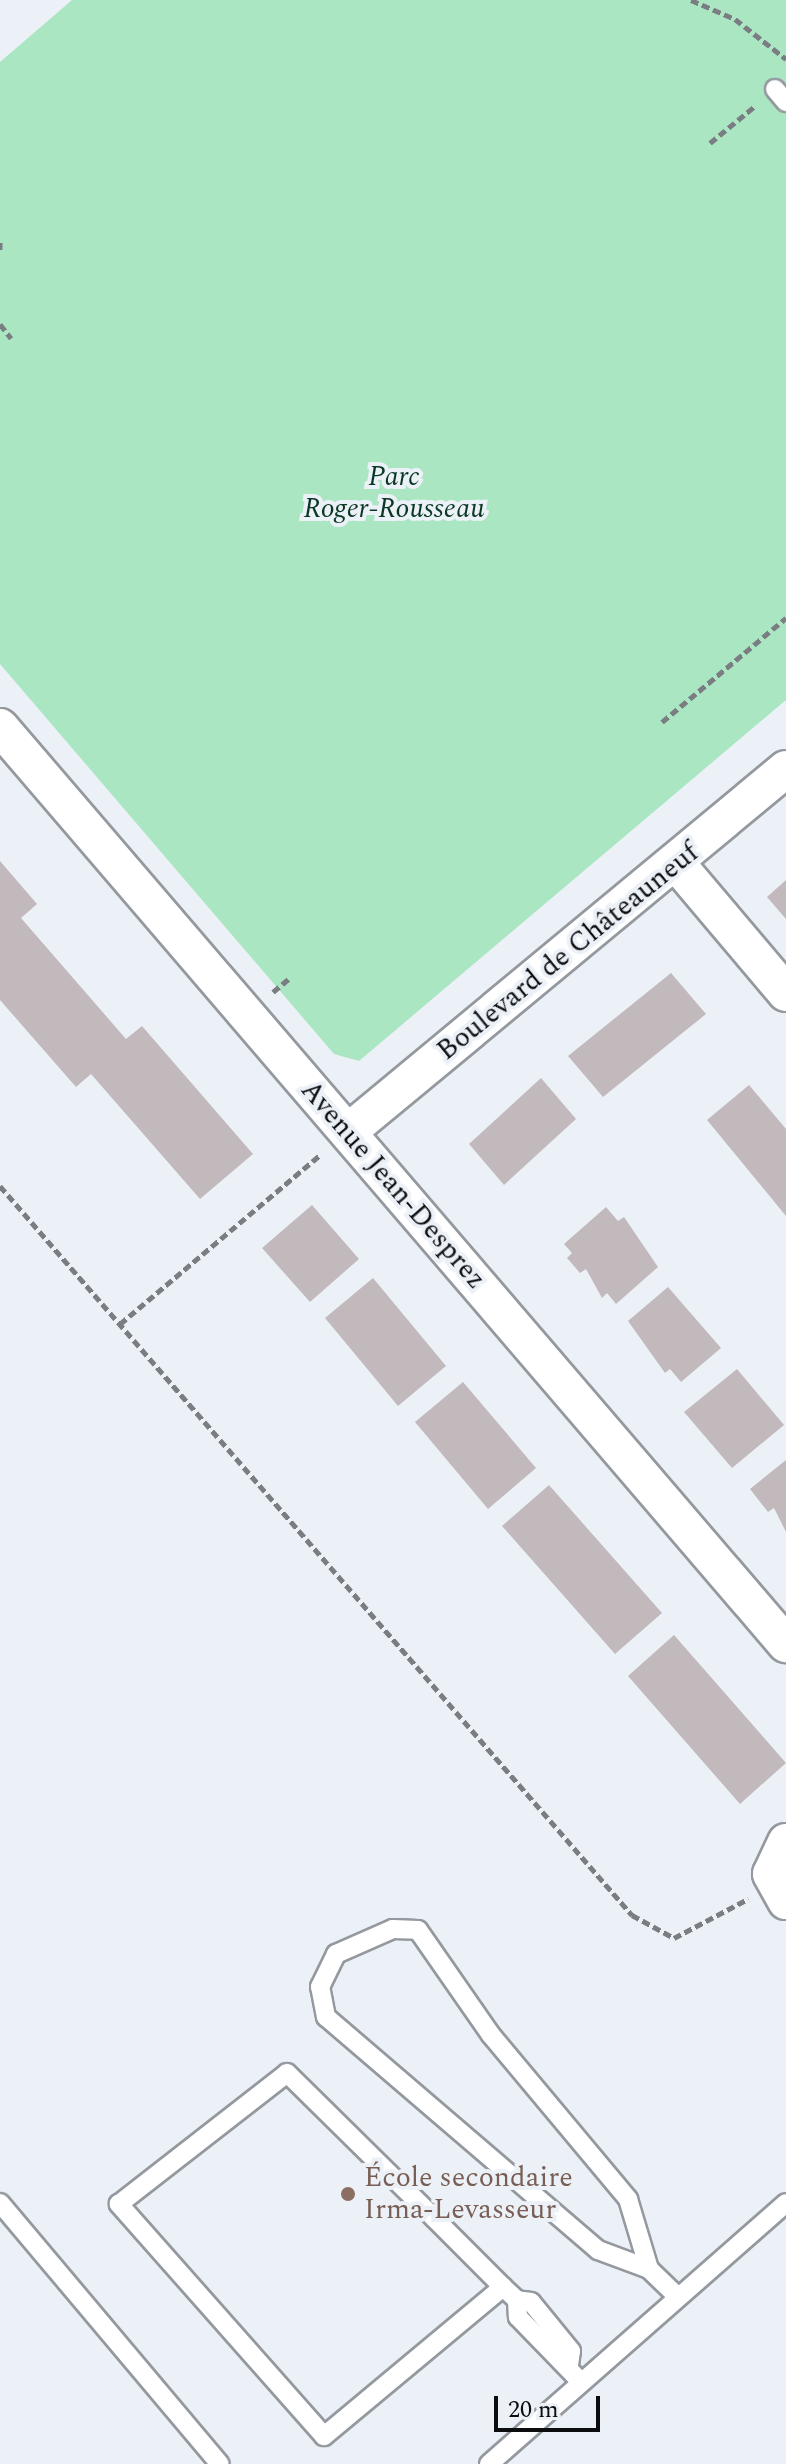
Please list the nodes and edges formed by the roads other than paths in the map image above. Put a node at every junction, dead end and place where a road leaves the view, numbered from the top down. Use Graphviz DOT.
graph roads {
  1 [pos="0,727"];
  2 [pos="786,769"];
  3 [pos="677,864"];
  4 [pos="786,993"];
  5 [pos="336,1142"];
  6 [pos="786,1644"];
  7 [pos="786,1842"];
  8 [pos="786,1901"];
  9 [pos="0,2203"];
  10 [pos="786,2203"];
  11 [pos="649,2269"];
  12 [pos="503,2287"];
  13 [pos="678,2297"];
  14 [pos="581,2382"];
  15 [pos="220,2464"];
  16 [pos="489,2464"];
  1 -- 5 [label="street, Avenue Jean-Desprez"];
  2 -- 3 [label="street, Boulevard de Châteauneuf"];
  3 -- 4 [label="street"];
  3 -- 5 [label="street, Boulevard de Châteauneuf"];
  5 -- 6 [label="street, Avenue Jean-Desprez"];
  7 -- 8 [label="street"];
  9 -- 15 [label="lane"];
  10 -- 13 [label="lane"];
  11 -- 11 [label="lane"];
  11 -- 13 [label="lane"];
  12 -- 12 [label="lane"];
  12 -- 14 [label="lane"];
  13 -- 14 [label="lane"];
  14 -- 16 [label="lane"];
}
